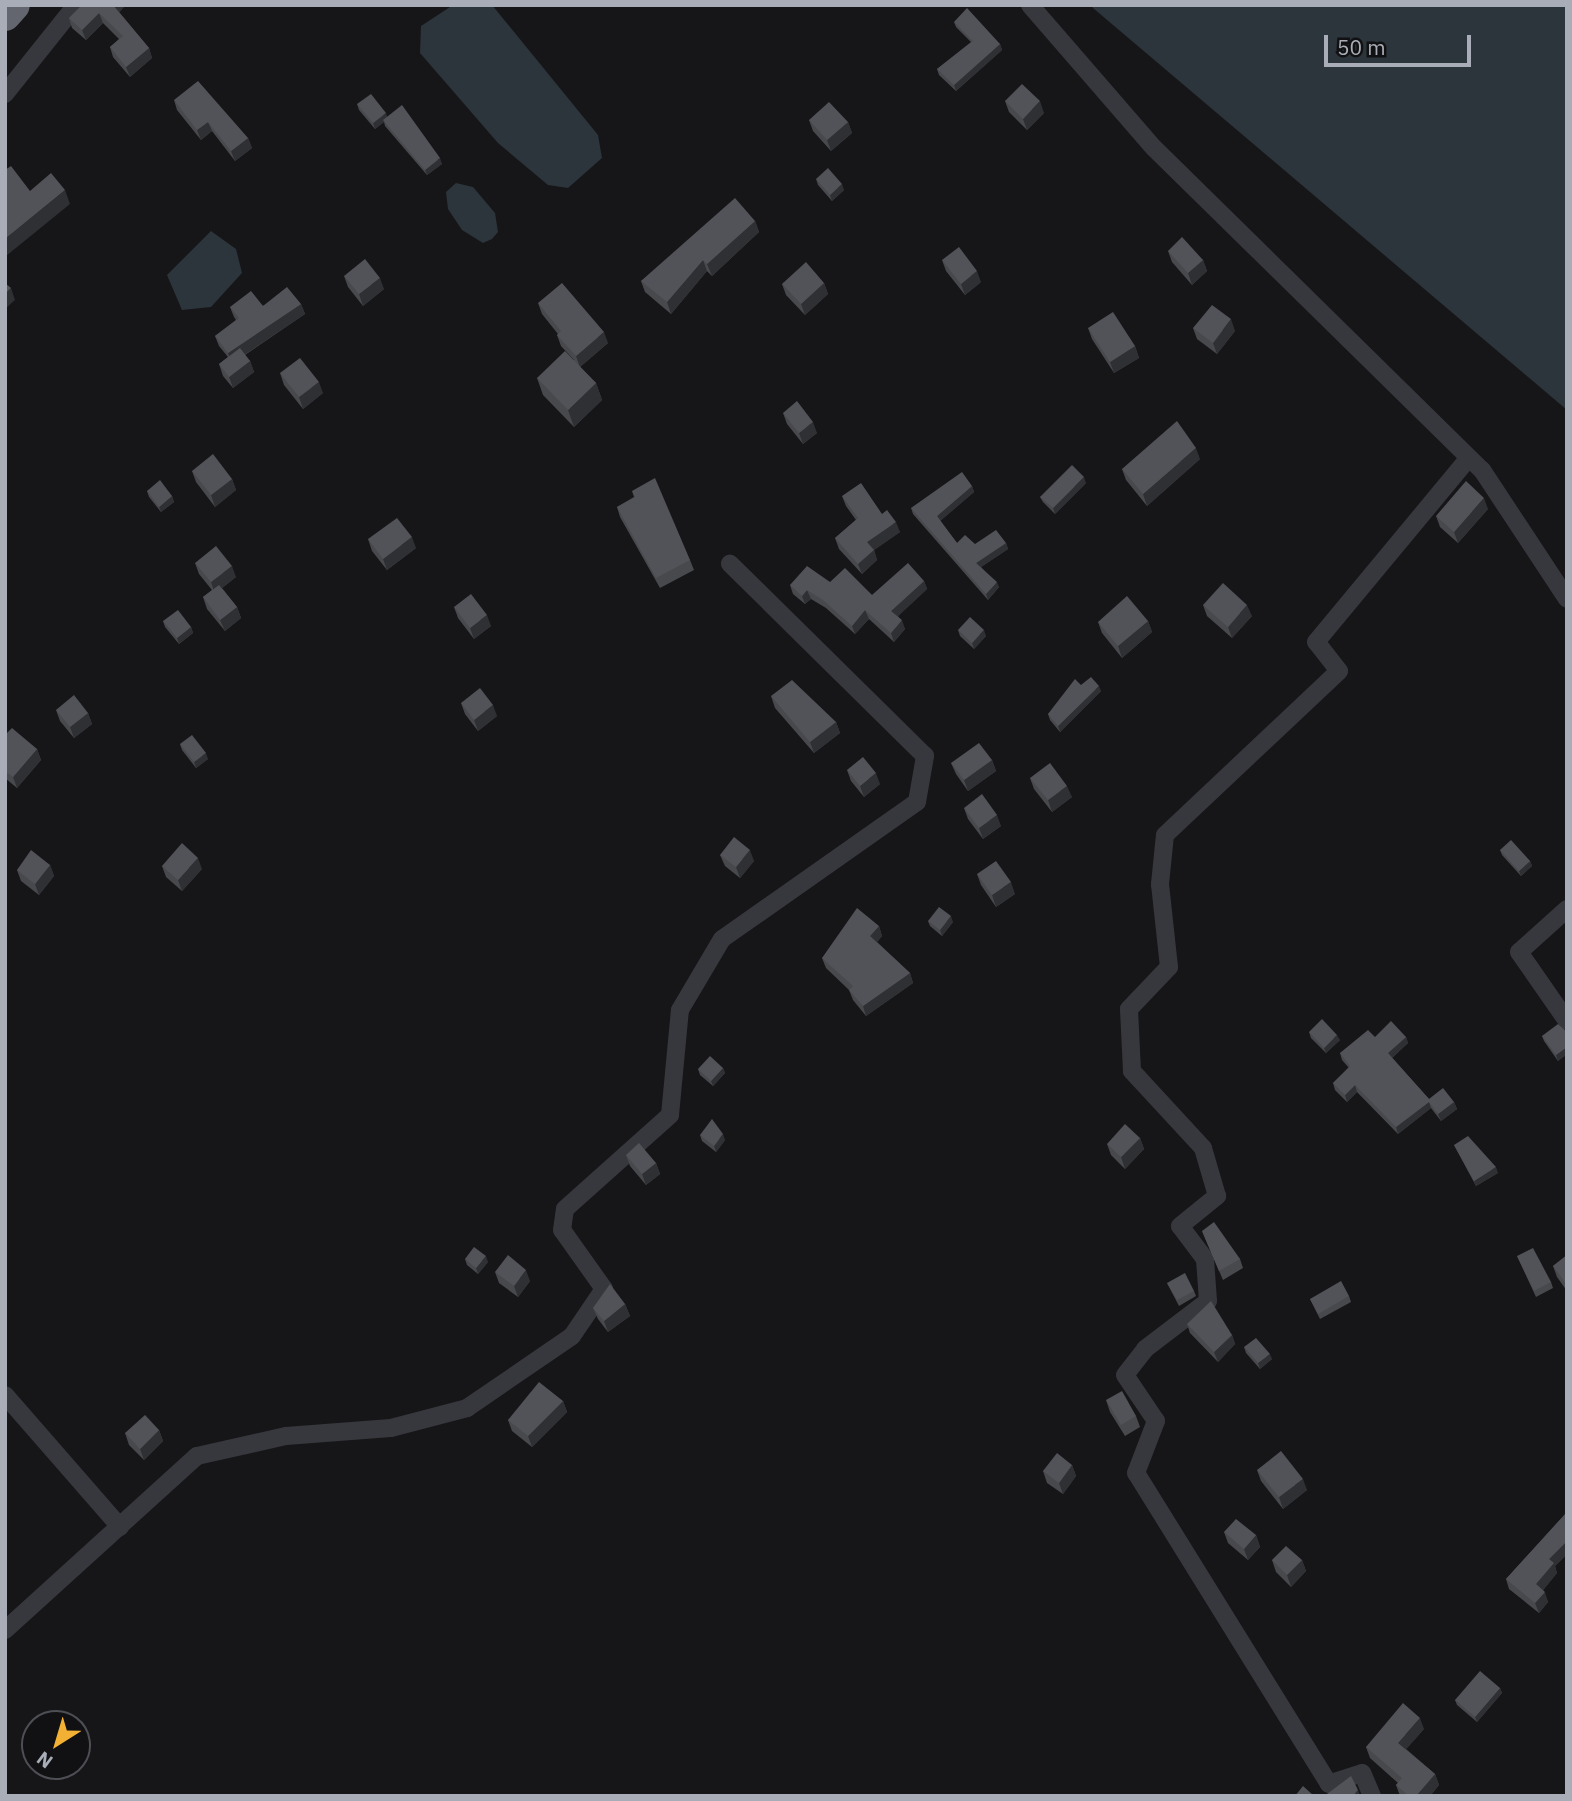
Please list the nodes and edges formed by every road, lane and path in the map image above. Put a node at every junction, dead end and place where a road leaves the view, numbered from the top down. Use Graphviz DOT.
graph roads {
  1 [pos="14,5"];
  2 [pos="76,5"];
  3 [pos="1030,5"];
  4 [pos="5,15"];
  5 [pos="5,94"];
  6 [pos="1469,458"];
  7 [pos="730,564"];
  8 [pos="1567,599"];
  9 [pos="1567,909"];
  10 [pos="1567,1021"];
  11 [pos="5,1395"];
  12 [pos="120,1527"];
  13 [pos="5,1630"];
  14 [pos="1372,1796"];
  1 -- 4 [label="highway"];
  2 -- 5 [label="street"];
  3 -- 6 [label="street"];
  6 -- 8 [label="street"];
  6 -- 14 [label="street"];
  7 -- 12 [label="street"];
  9 -- 10 [label="street"];
  11 -- 12 [label="street"];
  12 -- 13 [label="street"];
}
